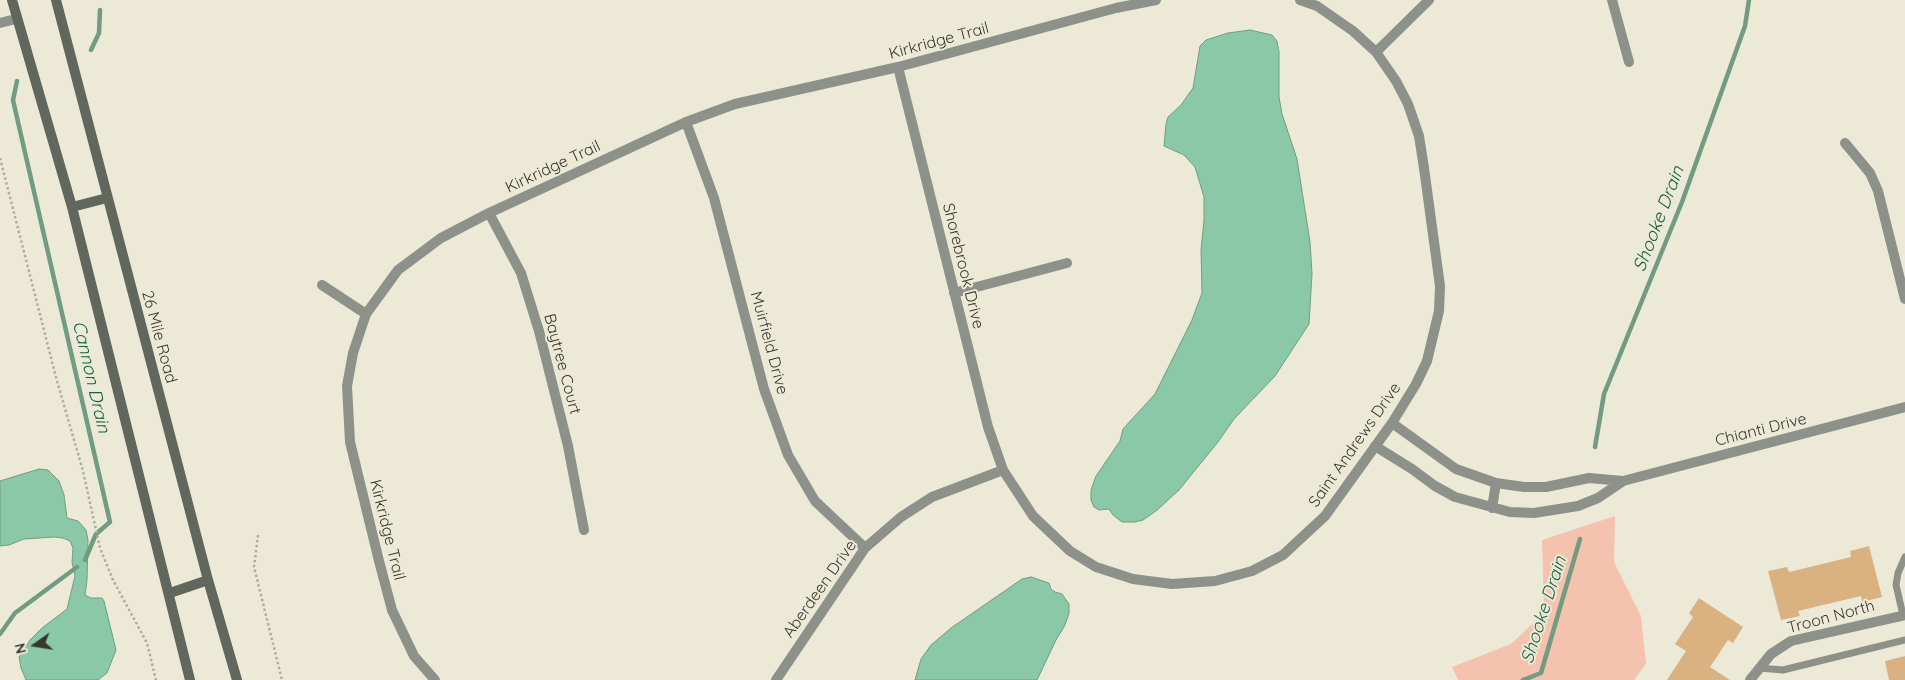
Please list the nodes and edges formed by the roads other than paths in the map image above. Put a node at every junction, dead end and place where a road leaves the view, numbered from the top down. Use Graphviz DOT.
graph roads {
  1 [pos="12,0"];
  2 [pos="56,0"];
  3 [pos="1156,0"];
  4 [pos="1300,0"];
  5 [pos="1429,0"];
  6 [pos="1612,0"];
  7 [pos="1115,4"];
  8 [pos="16,19"];
  9 [pos="0,23"];
  10 [pos="1376,52"];
  11 [pos="1630,62"];
  12 [pos="898,67"];
  13 [pos="686,122"];
  14 [pos="1845,143"];
  15 [pos="107,198"];
  16 [pos="72,207"];
  17 [pos="489,213"];
  18 [pos="1067,263"];
  19 [pos="322,285"];
  20 [pos="954,293"];
  21 [pos="1905,299"];
  22 [pos="366,314"];
  23 [pos="1905,407"];
  24 [pos="1392,422"];
  25 [pos="1375,446"];
  26 [pos="1003,470"];
  27 [pos="1623,481"];
  28 [pos="1496,483"];
  29 [pos="1492,508"];
  30 [pos="584,530"];
  31 [pos="865,548"];
  32 [pos="1905,557"];
  33 [pos="208,580"];
  34 [pos="170,593"];
  35 [pos="1904,615"];
  36 [pos="1905,640"];
  37 [pos="1759,668"];
  38 [pos="190,680"];
  39 [pos="237,680"];
  40 [pos="435,680"];
  41 [pos="776,680"];
  42 [pos="1750,680"];
  1 -- 8 [label="main road"];
  2 -- 15 [label="main road, 26 Mile Road"];
  3 -- 7 [label="street, Kirkridge Trail"];
  4 -- 10 [label="street"];
  5 -- 10 [label="street"];
  6 -- 11 [label="street"];
  7 -- 12 [label="street, Kirkridge Trail"];
  8 -- 9 [label="street"];
  8 -- 16 [label="main road"];
  10 -- 24 [label="street, Saint Andrews Drive"];
  12 -- 13 [label="street, Kirkridge Trail"];
  12 -- 20 [label="street, Shorebrook Drive"];
  13 -- 17 [label="street, Kirkridge Trail"];
  13 -- 31 [label="street, Muirfield Drive"];
  14 -- 21 [label="street"];
  15 -- 16 [label="main road"];
  15 -- 33 [label="main road, 26 Mile Road"];
  16 -- 34 [label="main road"];
  17 -- 22 [label="street, Kirkridge Trail"];
  17 -- 30 [label="street, Baytree Court"];
  18 -- 20 [label="street"];
  19 -- 22 [label="street"];
  20 -- 26 [label="street, Shorebrook Drive"];
  22 -- 40 [label="street, Kirkridge Trail"];
  23 -- 27 [label="street, Chianti Drive"];
  24 -- 25 [label="street, Saint Andrews Drive"];
  24 -- 28 [label="street, Chianti Drive"];
  25 -- 26 [label="street, Saint Andrews Drive"];
  25 -- 29 [label="street, Chianti Drive"];
  26 -- 31 [label="street, Aberdeen Drive"];
  27 -- 28 [label="street, Chianti Drive"];
  27 -- 29 [label="street, Chianti Drive"];
  28 -- 29 [label="street"];
  31 -- 41 [label="street, Aberdeen Drive"];
  32 -- 35 [label="lane"];
  33 -- 34 [label="main road"];
  33 -- 39 [label="main road, 26 Mile Road"];
  34 -- 38 [label="main road"];
  35 -- 37 [label="street, Troon North"];
  36 -- 37 [label="lane"];
  37 -- 42 [label="street, Troon North"];
}
